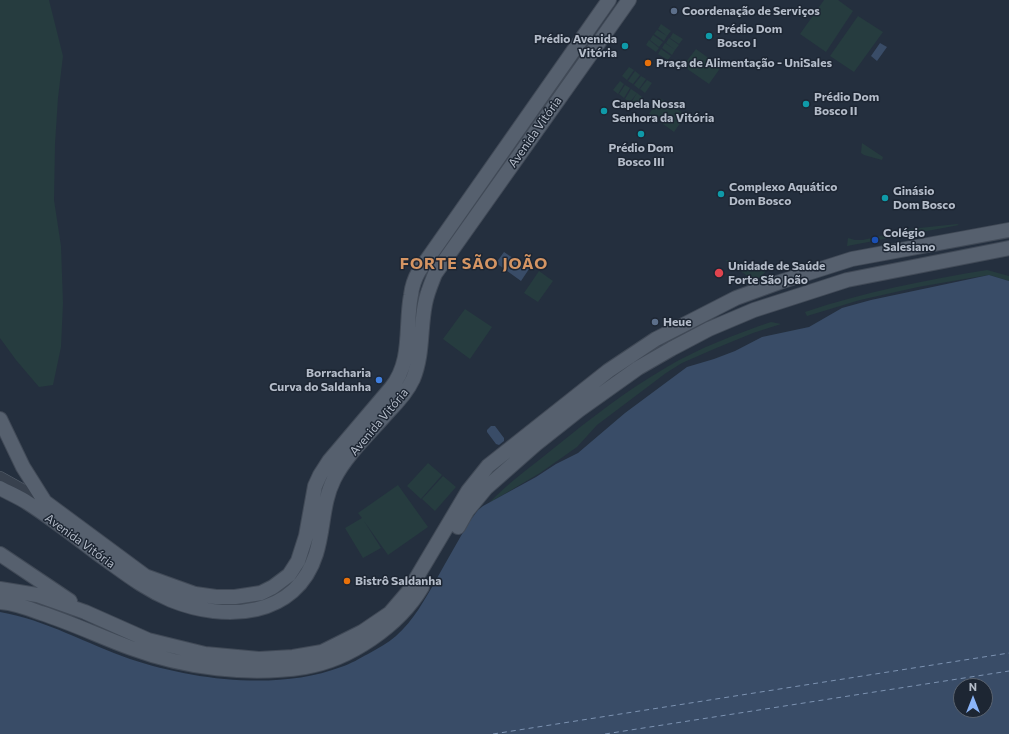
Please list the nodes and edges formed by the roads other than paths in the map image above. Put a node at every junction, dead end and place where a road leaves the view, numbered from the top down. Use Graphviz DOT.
graph roads {
  1 [pos="609,0"];
  2 [pos="629,0"];
  3 [pos="1009,230"];
  4 [pos="1009,248"];
  5 [pos="0,419"];
  6 [pos="0,477"];
  7 [pos="0,488"];
  8 [pos="45,502"];
  9 [pos="0,554"];
  10 [pos="0,589"];
  11 [pos="0,602"];
  12 [pos="85,612"];
  1 -- 8 [label="main road, Avenida Vitória"];
  2 -- 7 [label="main road, Avenida Vitória"];
  3 -- 12 [label="main road"];
  4 -- 11 [label="main road"];
  5 -- 8 [label="main road"];
  6 -- 8 [label="street"];
  9 -- 12 [label="main road"];
  10 -- 12 [label="main road"];
}
